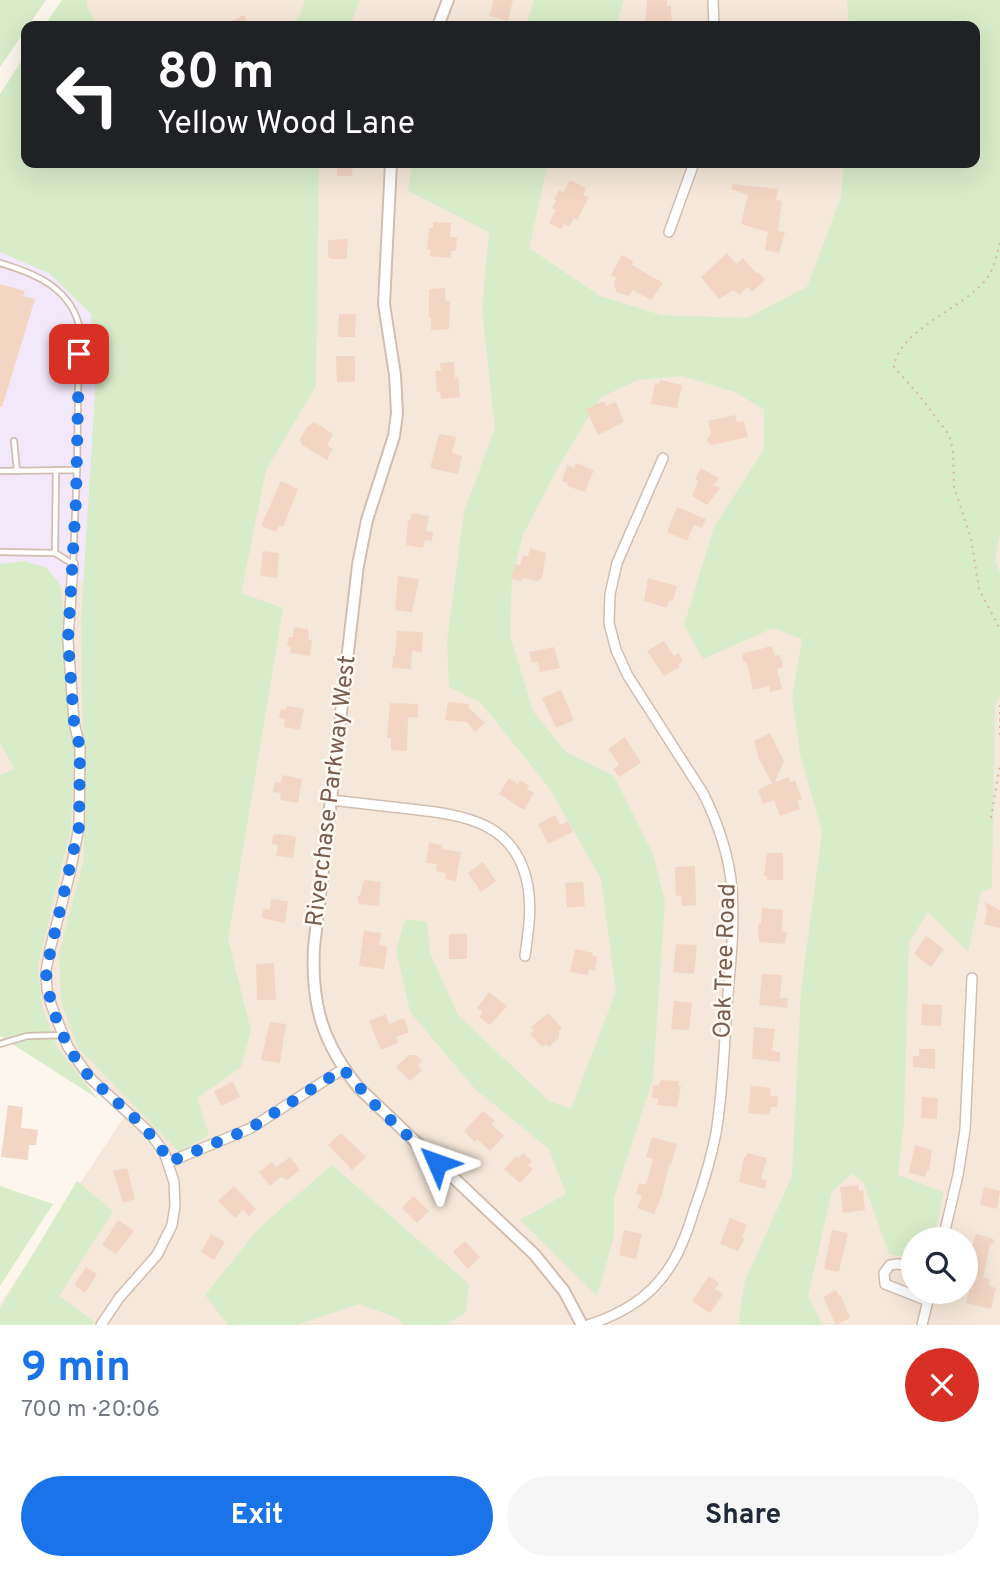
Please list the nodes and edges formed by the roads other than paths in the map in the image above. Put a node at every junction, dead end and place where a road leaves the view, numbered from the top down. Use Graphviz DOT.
graph roads {
  1 [pos="448,0"];
  2 [pos="713,0"];
  3 [pos="440,21"];
  4 [pos="714,21"];
  5 [pos="391,168"];
  6 [pos="692,168"];
  7 [pos="669,232"];
  8 [pos="0,262"];
  9 [pos="14,442"];
  10 [pos="663,458"];
  11 [pos="56,470"];
  12 [pos="77,470"];
  13 [pos="0,471"];
  14 [pos="17,471"];
  15 [pos="0,552"];
  16 [pos="55,554"];
  17 [pos="73,564"];
  18 [pos="331,800"];
  19 [pos="525,956"];
  20 [pos="972,978"];
  21 [pos="64,1035"];
  22 [pos="0,1044"];
  23 [pos="343,1069"];
  24 [pos="169,1162"];
  25 [pos="946,1227"];
  26 [pos="901,1265"];
  27 [pos="901,1288"];
  28 [pos="927,1304"];
  29 [pos="101,1325"];
  30 [pos="582,1325"];
  31 [pos="588,1325"];
  32 [pos="922,1325"];
  1 -- 3 [label="street"];
  2 -- 4 [label="street"];
  5 -- 18 [label="street, Riverchase Parkway West"];
  6 -- 7 [label="street"];
  8 -- 12 [label="lane"];
  9 -- 14 [label="lane"];
  10 -- 31 [label="street, Oak Tree Road"];
  11 -- 12 [label="lane"];
  11 -- 14 [label="lane"];
  11 -- 16 [label="lane"];
  12 -- 17 [label="lane"];
  13 -- 14 [label="lane"];
  15 -- 16 [label="lane"];
  16 -- 17 [label="lane"];
  17 -- 21 [label="street"];
  18 -- 19 [label="street"];
  18 -- 23 [label="street, Riverchase Parkway West"];
  20 -- 25 [label="street"];
  21 -- 22 [label="lane"];
  21 -- 24 [label="street"];
  23 -- 24 [label="street"];
  23 -- 30 [label="street, Riverchase Parkway West"];
  24 -- 29 [label="street"];
  26 -- 27 [label="street"];
  28 -- 32 [label="street"];
}
